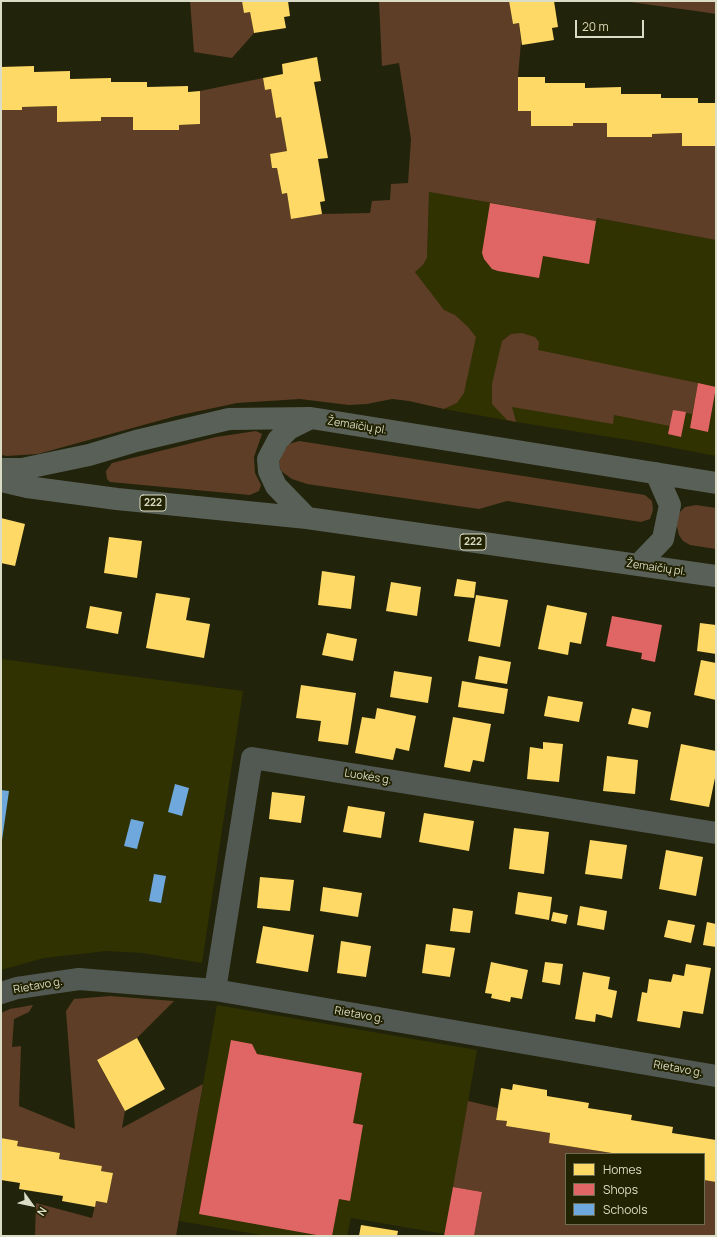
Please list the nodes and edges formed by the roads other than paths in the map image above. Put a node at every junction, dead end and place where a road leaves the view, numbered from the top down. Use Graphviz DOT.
graph roads {
  1 [pos="311,418"];
  2 [pos="1,469"];
  3 [pos="656,473"];
  4 [pos="1,480"];
  5 [pos="716,483"];
  6 [pos="307,518"];
  7 [pos="638,565"];
  8 [pos="716,576"];
  9 [pos="716,833"];
  10 [pos="215,990"];
  11 [pos="1,993"];
  12 [pos="716,1076"];
  1 -- 2 [label="main road, Žemaičių pl."];
  1 -- 3 [label="main road, Žemaičių pl."];
  1 -- 6 [label="main road"];
  3 -- 5 [label="main road, Žemaičių pl."];
  3 -- 7 [label="main road"];
  4 -- 6 [label="main road, Žemaičių pl. / 222"];
  6 -- 7 [label="main road, Žemaičių pl. / 222"];
  7 -- 8 [label="main road, Žemaičių pl. / 222"];
  9 -- 10 [label="street, Luokės g."];
  10 -- 11 [label="street, Rietavo g."];
  10 -- 12 [label="street, Rietavo g."];
}
